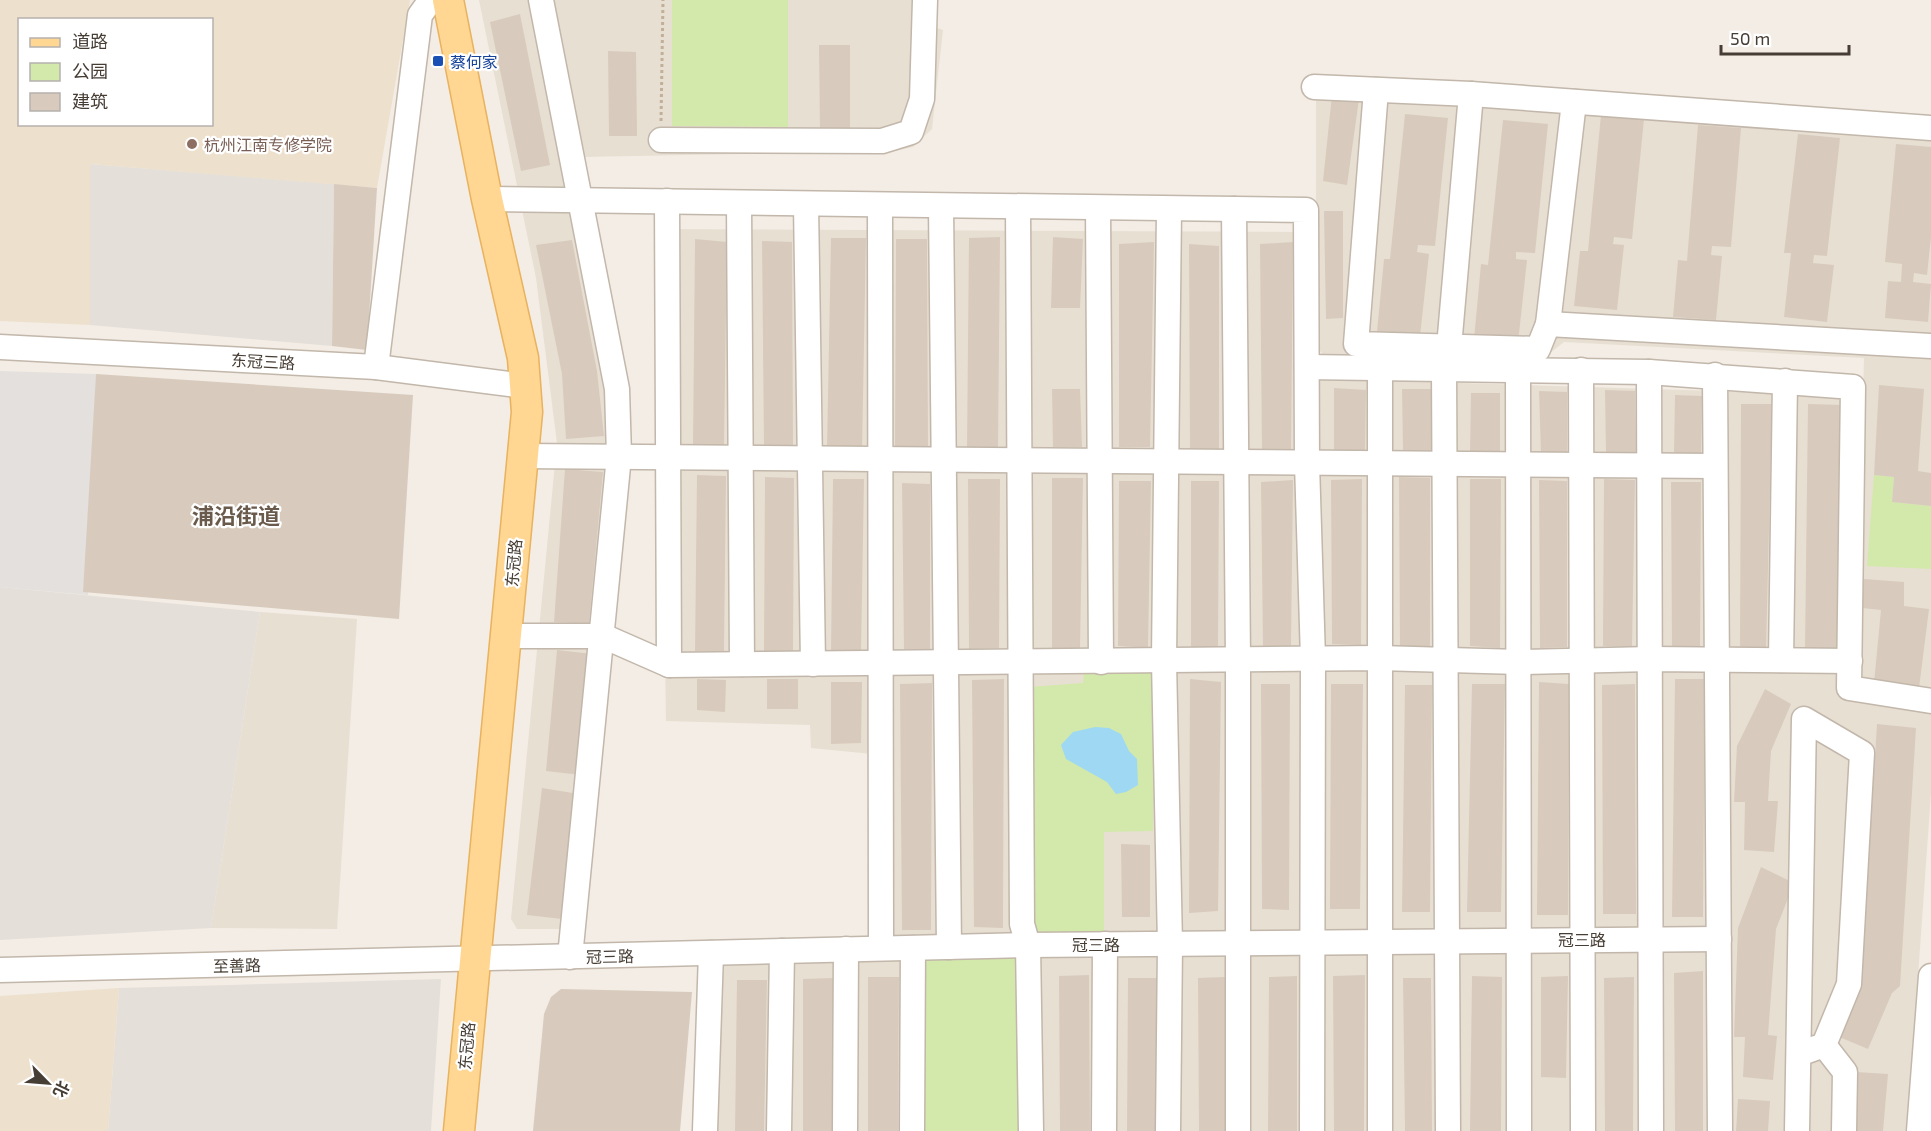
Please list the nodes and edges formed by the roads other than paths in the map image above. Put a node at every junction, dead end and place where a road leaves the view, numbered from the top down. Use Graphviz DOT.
graph roads {
  1 [pos="431,0"];
  2 [pos="448,0"];
  3 [pos="541,0"];
  4 [pos="926,0"];
  5 [pos="1314,87"];
  6 [pos="1376,90"];
  7 [pos="1471,94"];
  8 [pos="1574,102"];
  9 [pos="1931,128"];
  10 [pos="661,140"];
  11 [pos="486,199"];
  12 [pos="582,200"];
  13 [pos="667,201"];
  14 [pos="739,203"];
  15 [pos="806,204"];
  16 [pos="880,205"];
  17 [pos="941,206"];
  18 [pos="1018,208"];
  19 [pos="1098,208"];
  20 [pos="1169,209"];
  21 [pos="1234,209"];
  22 [pos="1548,324"];
  23 [pos="1931,346"];
  24 [pos="0,347"];
  25 [pos="1447,357"];
  26 [pos="376,367"];
  27 [pos="1307,367"];
  28 [pos="1380,367"];
  29 [pos="1518,369"];
  30 [pos="1581,370"];
  31 [pos="1648,372"];
  32 [pos="1715,375"];
  33 [pos="1785,381"];
  34 [pos="525,386"];
  35 [pos="522,456"];
  36 [pos="619,456"];
  37 [pos="670,456"];
  38 [pos="741,457"];
  39 [pos="811,458"];
  40 [pos="878,459"];
  41 [pos="943,459"];
  42 [pos="1020,461"];
  43 [pos="1100,461"];
  44 [pos="1168,462"];
  45 [pos="1237,462"];
  46 [pos="1307,463"];
  47 [pos="1380,464"];
  48 [pos="1446,464"];
  49 [pos="1520,464"];
  50 [pos="1651,464"];
  51 [pos="1581,466"];
  52 [pos="1715,466"];
  53 [pos="507,636"];
  54 [pos="603,636"];
  55 [pos="1379,658"];
  56 [pos="1314,659"];
  57 [pos="1651,659"];
  58 [pos="1238,660"];
  59 [pos="1447,660"];
  60 [pos="1582,660"];
  61 [pos="1717,660"];
  62 [pos="1781,660"];
  63 [pos="1164,661"];
  64 [pos="1850,661"];
  65 [pos="1101,662"];
  66 [pos="1519,662"];
  67 [pos="945,663"];
  68 [pos="1020,663"];
  69 [pos="669,664"];
  70 [pos="742,664"];
  71 [pos="813,664"];
  72 [pos="880,664"];
  73 [pos="1931,701"];
  74 [pos="1582,939"];
  75 [pos="1719,939"];
  76 [pos="1519,940"];
  77 [pos="1651,940"];
  78 [pos="1448,942"];
  79 [pos="1311,943"];
  80 [pos="1378,943"];
  81 [pos="1105,944"];
  82 [pos="1170,944"];
  83 [pos="1238,944"];
  84 [pos="1028,945"];
  85 [pos="949,947"];
  86 [pos="882,948"];
  87 [pos="913,948"];
  88 [pos="846,949"];
  89 [pos="782,951"];
  90 [pos="711,953"];
  91 [pos="570,957"];
  92 [pos="473,960"];
  93 [pos="0,970"];
  94 [pos="1931,976"];
  95 [pos="1824,1045"];
  96 [pos="1799,1054"];
  97 [pos="459,1131"];
  98 [pos="705,1131"];
  99 [pos="779,1131"];
  100 [pos="845,1131"];
  101 [pos="912,1131"];
  102 [pos="1031,1131"];
  103 [pos="1104,1131"];
  104 [pos="1168,1131"];
  105 [pos="1238,1131"];
  106 [pos="1312,1131"];
  107 [pos="1380,1131"];
  108 [pos="1448,1131"];
  109 [pos="1519,1131"];
  110 [pos="1583,1131"];
  111 [pos="1652,1131"];
  112 [pos="1720,1131"];
  113 [pos="1797,1131"];
  114 [pos="1844,1131"];
  115 [pos="1919,1131"];
  1 -- 26 [label="street"];
  2 -- 11 [label="main road, 东冠路"];
  3 -- 12 [label="street"];
  4 -- 10 [label="street"];
  5 -- 6 [label="street"];
  6 -- 7 [label="street"];
  6 -- 25 [label="street"];
  7 -- 8 [label="street"];
  7 -- 25 [label="street"];
  8 -- 9 [label="street"];
  8 -- 22 [label="street"];
  11 -- 12 [label="street"];
  11 -- 34 [label="main road, 东冠路"];
  12 -- 13 [label="street"];
  12 -- 36 [label="street"];
  13 -- 14 [label="street"];
  13 -- 37 [label="street"];
  14 -- 15 [label="street"];
  14 -- 38 [label="street"];
  15 -- 16 [label="street"];
  15 -- 39 [label="street"];
  16 -- 17 [label="street"];
  16 -- 40 [label="street"];
  17 -- 18 [label="street"];
  17 -- 41 [label="street"];
  18 -- 19 [label="street"];
  18 -- 42 [label="street"];
  19 -- 20 [label="street"];
  19 -- 43 [label="street"];
  20 -- 21 [label="street"];
  20 -- 44 [label="street"];
  21 -- 27 [label="street"];
  21 -- 45 [label="street"];
  22 -- 23 [label="street"];
  22 -- 25 [label="street"];
  24 -- 26 [label="street, 东冠三路"];
  25 -- 28 [label="street"];
  25 -- 29 [label="street"];
  25 -- 48 [label="street"];
  26 -- 34 [label="street, 东冠三路"];
  27 -- 28 [label="street"];
  27 -- 46 [label="street"];
  28 -- 47 [label="street"];
  29 -- 30 [label="street"];
  29 -- 49 [label="street"];
  30 -- 31 [label="street"];
  30 -- 51 [label="street"];
  31 -- 32 [label="street"];
  31 -- 50 [label="street"];
  32 -- 33 [label="street"];
  32 -- 52 [label="street"];
  33 -- 62 [label="street"];
  33 -- 64 [label="street"];
  34 -- 35 [label="main road, 东冠路"];
  35 -- 36 [label="street"];
  35 -- 53 [label="main road, 东冠路"];
  36 -- 37 [label="street"];
  36 -- 54 [label="street"];
  37 -- 38 [label="street"];
  37 -- 69 [label="street"];
  38 -- 39 [label="street"];
  38 -- 70 [label="street"];
  39 -- 40 [label="street"];
  39 -- 71 [label="street"];
  40 -- 41 [label="street"];
  40 -- 72 [label="street"];
  41 -- 42 [label="street"];
  41 -- 67 [label="street"];
  42 -- 43 [label="street"];
  42 -- 68 [label="street"];
  43 -- 44 [label="street"];
  43 -- 65 [label="street"];
  44 -- 45 [label="street"];
  44 -- 63 [label="street"];
  45 -- 46 [label="street"];
  45 -- 58 [label="street"];
  46 -- 47 [label="street"];
  46 -- 56 [label="street"];
  47 -- 48 [label="street"];
  47 -- 55 [label="street"];
  48 -- 49 [label="street"];
  48 -- 59 [label="street"];
  49 -- 51 [label="street"];
  49 -- 66 [label="street"];
  50 -- 51 [label="street"];
  50 -- 52 [label="street"];
  50 -- 57 [label="street"];
  51 -- 60 [label="street"];
  52 -- 61 [label="street"];
  53 -- 54 [label="street"];
  53 -- 92 [label="main road, 东冠路"];
  54 -- 69 [label="street"];
  54 -- 91 [label="street"];
  55 -- 56 [label="street"];
  55 -- 59 [label="street"];
  55 -- 80 [label="street"];
  56 -- 58 [label="street"];
  56 -- 79 [label="street"];
  57 -- 60 [label="street"];
  57 -- 61 [label="street"];
  57 -- 77 [label="street"];
  58 -- 63 [label="street"];
  58 -- 83 [label="street"];
  59 -- 66 [label="street"];
  59 -- 78 [label="street"];
  60 -- 66 [label="street"];
  60 -- 74 [label="street"];
  61 -- 62 [label="street"];
  61 -- 75 [label="street"];
  62 -- 64 [label="street"];
  63 -- 65 [label="street"];
  63 -- 82 [label="street"];
  64 -- 73 [label="street"];
  65 -- 68 [label="street"];
  66 -- 76 [label="street"];
  67 -- 68 [label="street"];
  67 -- 72 [label="street"];
  67 -- 85 [label="street"];
  68 -- 84 [label="street"];
  69 -- 70 [label="street"];
  70 -- 71 [label="street"];
  71 -- 72 [label="street"];
  72 -- 86 [label="street"];
  74 -- 76 [label="street, 冠三路"];
  74 -- 77 [label="street, 冠三路"];
  74 -- 110 [label="street"];
  75 -- 77 [label="street, 冠三路"];
  75 -- 112 [label="street"];
  76 -- 78 [label="street, 冠三路"];
  76 -- 109 [label="street"];
  77 -- 111 [label="street"];
  78 -- 80 [label="street, 冠三路"];
  78 -- 108 [label="street"];
  79 -- 80 [label="street, 冠三路"];
  79 -- 83 [label="street, 冠三路"];
  79 -- 106 [label="street"];
  80 -- 107 [label="street"];
  81 -- 82 [label="street, 冠三路"];
  81 -- 84 [label="street, 冠三路"];
  81 -- 103 [label="street"];
  82 -- 83 [label="street, 冠三路"];
  82 -- 104 [label="street"];
  83 -- 105 [label="street"];
  84 -- 85 [label="street, 冠三路"];
  84 -- 102 [label="street"];
  85 -- 87 [label="street, 冠三路"];
  86 -- 87 [label="street, 冠三路"];
  86 -- 88 [label="street, 冠三路"];
  87 -- 101 [label="street"];
  88 -- 89 [label="street, 冠三路"];
  88 -- 100 [label="street"];
  89 -- 90 [label="street, 冠三路"];
  89 -- 99 [label="street"];
  90 -- 91 [label="street, 冠三路"];
  90 -- 98 [label="street"];
  91 -- 92 [label="street, 冠三路"];
  92 -- 93 [label="street, 至善路"];
  92 -- 97 [label="main road, 东冠路"];
  94 -- 115 [label="street"];
  95 -- 96 [label="street"];
  95 -- 96 [label="street"];
  95 -- 114 [label="street"];
  96 -- 113 [label="street"];
}
